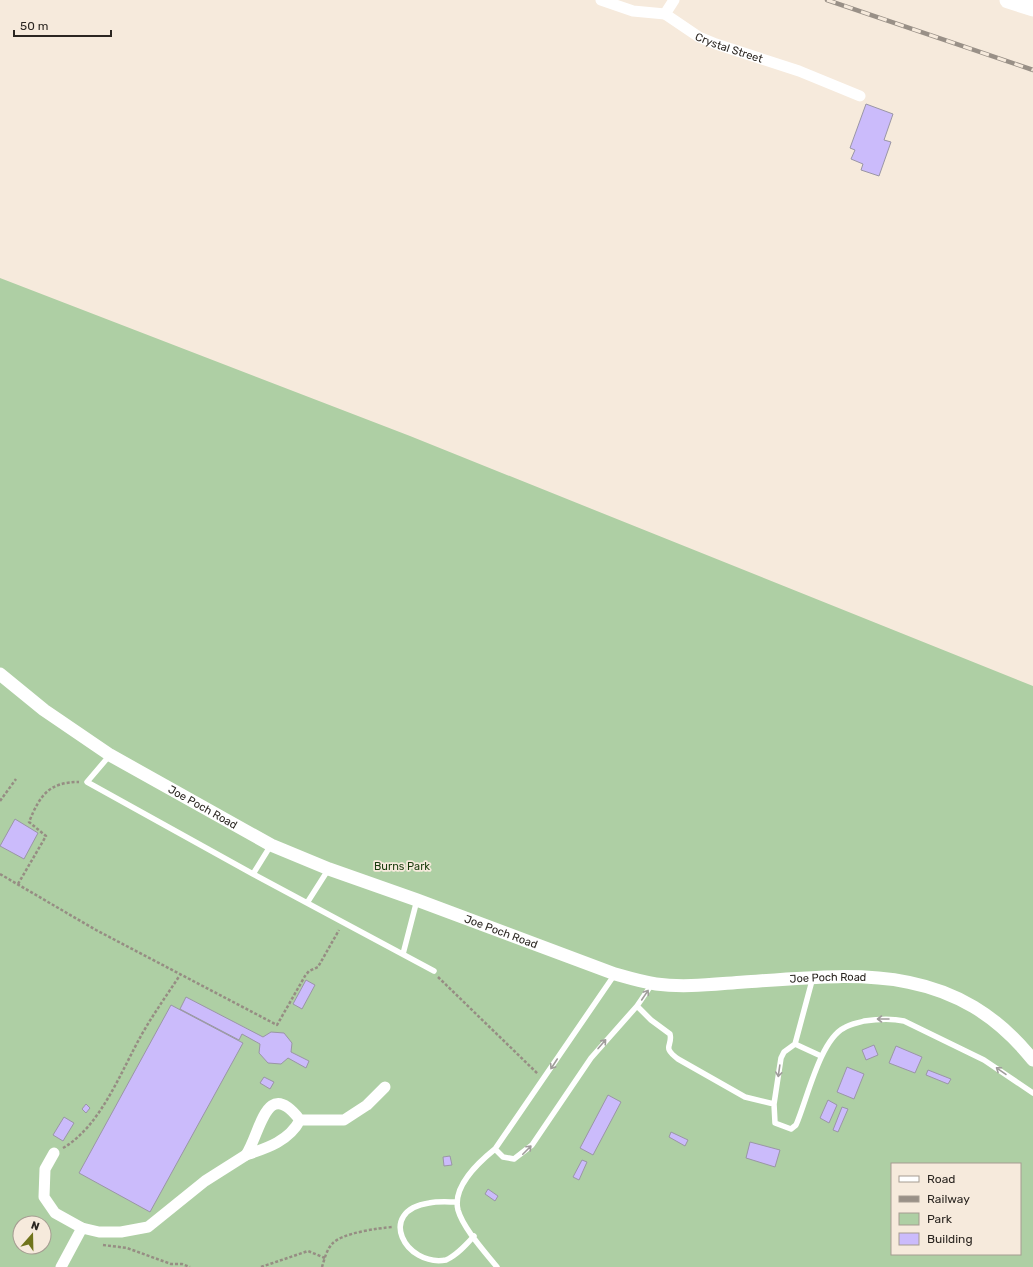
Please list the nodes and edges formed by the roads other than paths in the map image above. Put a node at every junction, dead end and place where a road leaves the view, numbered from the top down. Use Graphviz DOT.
graph roads {
  1 [pos="601,0"];
  2 [pos="674,0"];
  3 [pos="1008,0"];
  4 [pos="1033,8"];
  5 [pos="665,14"];
  6 [pos="860,96"];
  7 [pos="0,674"];
  8 [pos="110,755"];
  9 [pos="271,845"];
  10 [pos="329,869"];
  11 [pos="253,874"];
  12 [pos="417,900"];
  13 [pos="307,903"];
  14 [pos="403,954"];
  15 [pos="434,971"];
  16 [pos="615,974"];
  17 [pos="813,977"];
  18 [pos="653,984"];
  19 [pos="637,1006"];
  20 [pos="795,1044"];
  21 [pos="821,1056"];
  22 [pos="1033,1060"];
  23 [pos="385,1087"];
  24 [pos="1033,1093"];
  25 [pos="774,1104"];
  26 [pos="300,1120"];
  27 [pos="495,1149"];
  28 [pos="54,1153"];
  29 [pos="246,1155"];
  30 [pos="457,1202"];
  31 [pos="80,1233"];
  32 [pos="474,1236"];
  33 [pos="61,1267"];
  34 [pos="497,1267"];
  1 -- 5 [label="street"];
  2 -- 5 [label="street"];
  3 -- 4 [label="main road"];
  5 -- 6 [label="street, Crystal Street"];
  7 -- 8 [label="street, Joe Poch Road"];
  8 -- 9 [label="street, Joe Poch Road"];
  8 -- 11 [label="lane"];
  9 -- 10 [label="street, Joe Poch Road"];
  9 -- 11 [label="lane"];
  10 -- 12 [label="street, Joe Poch Road"];
  10 -- 13 [label="lane"];
  11 -- 13 [label="lane"];
  12 -- 14 [label="lane"];
  12 -- 16 [label="street, Joe Poch Road"];
  13 -- 14 [label="lane"];
  14 -- 15 [label="lane"];
  16 -- 18 [label="street, Joe Poch Road"];
  16 -- 27 [label="lane, one-way"];
  17 -- 18 [label="street, Joe Poch Road"];
  17 -- 20 [label="lane"];
  17 -- 22 [label="street, Joe Poch Road"];
  19 -- 18 [label="lane, one-way"];
  19 -- 25 [label="lane"];
  27 -- 19 [label="lane, one-way"];
  20 -- 21 [label="lane"];
  20 -- 25 [label="lane, one-way"];
  24 -- 21 [label="lane, one-way"];
  21 -- 25 [label="lane"];
  23 -- 26 [label="street"];
  26 -- 29 [label="street"];
  26 -- 29 [label="street"];
  27 -- 30 [label="lane"];
  28 -- 31 [label="street"];
  29 -- 31 [label="street"];
  30 -- 32 [label="lane"];
  30 -- 32 [label="lane"];
  31 -- 33 [label="street"];
  32 -- 34 [label="lane"];
}
